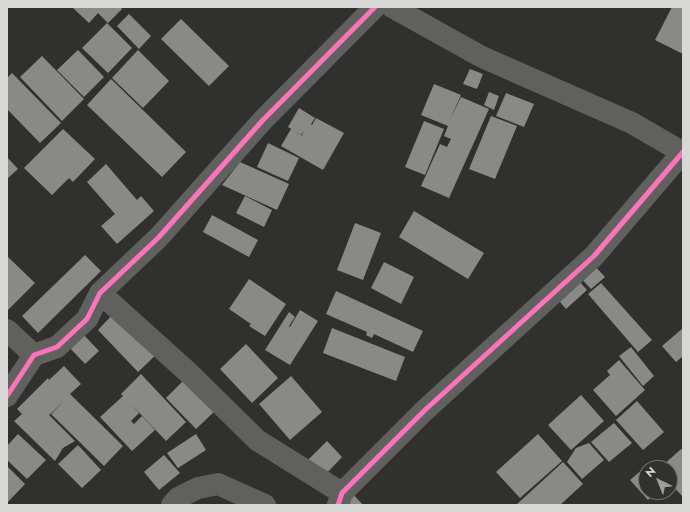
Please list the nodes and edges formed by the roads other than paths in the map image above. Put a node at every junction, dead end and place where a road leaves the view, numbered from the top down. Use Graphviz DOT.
graph roads {
  1 [pos="375,7"];
  2 [pos="392,7"];
  3 [pos="682,152"];
  4 [pos="100,293"];
  5 [pos="7,330"];
  6 [pos="34,355"];
  7 [pos="7,396"];
  8 [pos="340,499"];
  9 [pos="172,505"];
  10 [pos="265,505"];
  1 -- 4 [label="street"];
  2 -- 3 [label="street"];
  3 -- 8 [label="street"];
  4 -- 6 [label="street"];
  4 -- 8 [label="street"];
  5 -- 6 [label="street"];
  6 -- 7 [label="street"];
  9 -- 10 [label="street"];
}
